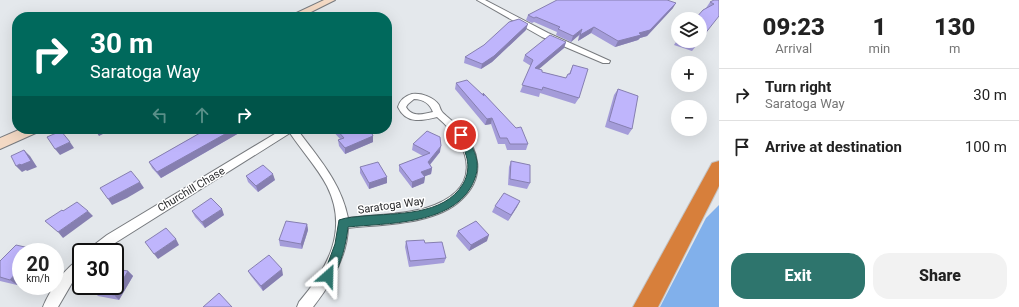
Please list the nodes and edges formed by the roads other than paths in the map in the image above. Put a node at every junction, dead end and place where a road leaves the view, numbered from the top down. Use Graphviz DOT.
graph roads {
  1 [pos="331,0"];
  2 [pos="480,0"];
  3 [pos="303,12"];
  4 [pos="606,61"];
  5 [pos="438,114"];
  6 [pos="22,134"];
  7 [pos="283,134"];
  8 [pos="295,134"];
  9 [pos="0,144"];
  10 [pos="719,168"];
  11 [pos="343,223"];
  12 [pos="105,243"];
  13 [pos="72,274"];
  14 [pos="50,307"];
  15 [pos="304,307"];
  16 [pos="645,307"];
  1 -- 3 [label="main road"];
  2 -- 4 [label="street"];
  5 -- 11 [label="street, Saratoga Way"];
  6 -- 9 [label="main road"];
  7 -- 12 [label="street, Churchill Chase"];
  8 -- 11 [label="street, Churchill Chase"];
  10 -- 16 [label="highway"];
  11 -- 15 [label="street, Churchill Chase"];
  13 -- 14 [label="street"];
}
